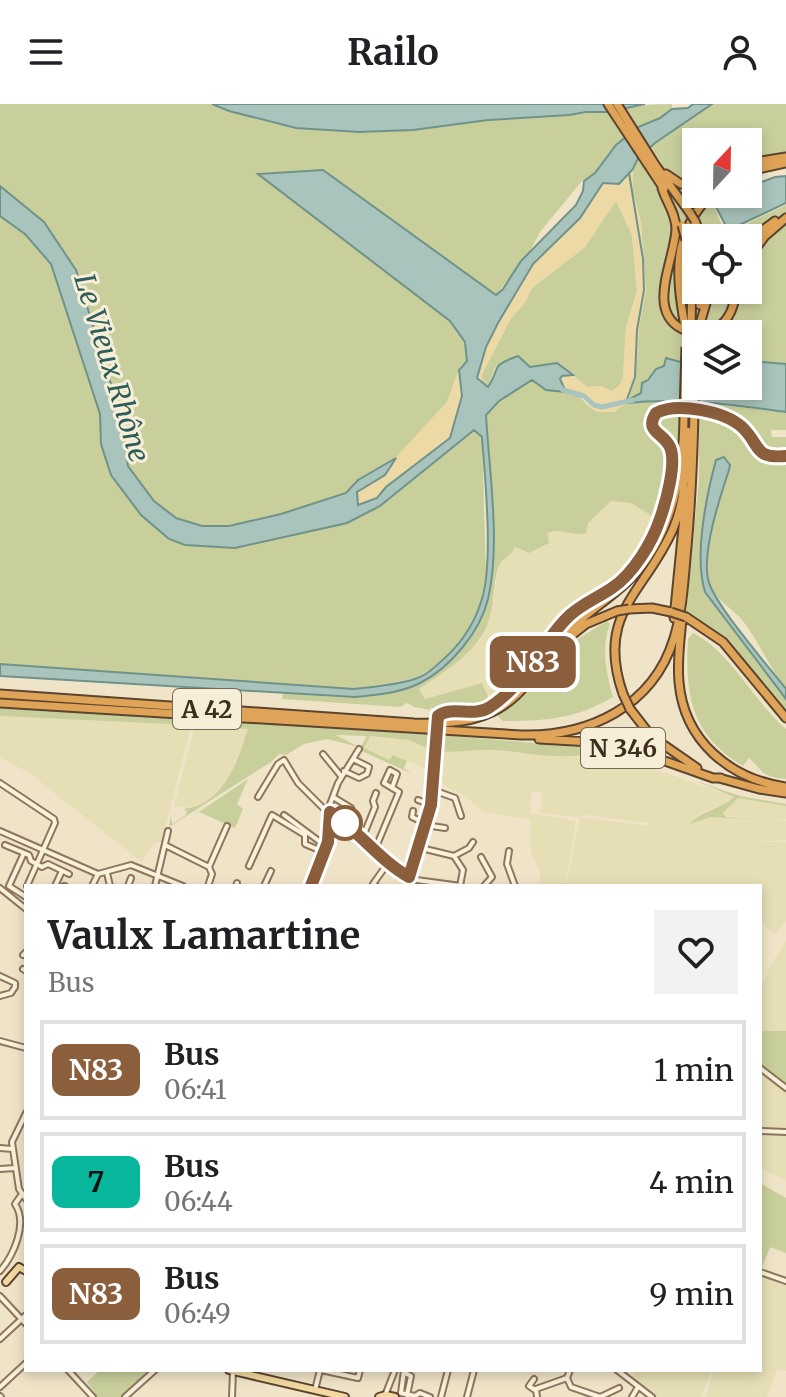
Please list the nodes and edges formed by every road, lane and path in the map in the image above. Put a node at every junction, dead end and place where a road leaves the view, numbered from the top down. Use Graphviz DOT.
graph roads {
  1 [pos="608,104"];
  2 [pos="617,104"];
  3 [pos="786,160"];
  4 [pos="762,162"];
  5 [pos="655,167"];
  6 [pos="762,167"];
  7 [pos="682,184"];
  8 [pos="666,186"];
  9 [pos="702,208"];
  10 [pos="786,216"];
  11 [pos="695,224"];
  12 [pos="762,232"];
  13 [pos="762,240"];
  14 [pos="732,304"];
  15 [pos="688,320"];
  16 [pos="692,320"];
  17 [pos="689,400"];
  18 [pos="690,400"];
  19 [pos="688,415"];
  20 [pos="725,418"];
  21 [pos="684,487"];
  22 [pos="674,527"];
  23 [pos="683,590"];
  24 [pos="555,649"];
  25 [pos="0,694"];
  26 [pos="0,703"];
  27 [pos="786,718"];
  28 [pos="437,720"];
  29 [pos="414,723"];
  30 [pos="436,735"];
  31 [pos="521,735"];
  32 [pos="359,749"];
  33 [pos="323,754"];
  34 [pos="353,759"];
  35 [pos="343,773"];
  36 [pos="721,778"];
  37 [pos="0,783"];
  38 [pos="392,788"];
  39 [pos="433,790"];
  40 [pos="786,790"];
  41 [pos="376,793"];
  42 [pos="258,797"];
  43 [pos="333,797"];
  44 [pos="418,800"];
  45 [pos="431,805"];
  46 [pos="351,808"];
  47 [pos="413,811"];
  48 [pos="330,812"];
  49 [pos="284,815"];
  50 [pos="461,816"];
  51 [pos="425,824"];
  52 [pos="227,826"];
  53 [pos="445,828"];
  54 [pos="0,831"];
  55 [pos="168,831"];
  56 [pos="362,840"];
  57 [pos="473,842"];
  58 [pos="5,845"];
  59 [pos="165,845"];
  60 [pos="417,847"];
  61 [pos="43,850"];
  62 [pos="325,850"];
  63 [pos="509,851"];
  64 [pos="374,852"];
  65 [pos="24,853"];
  66 [pos="454,856"];
  67 [pos="481,857"];
  68 [pos="388,863"];
  69 [pos="37,864"];
  70 [pos="249,866"];
  71 [pos="209,867"];
  72 [pos="62,871"];
  73 [pos="271,871"];
  74 [pos="107,873"];
  75 [pos="69,874"];
  76 [pos="98,874"];
  77 [pos="158,877"];
  78 [pos="131,878"];
  79 [pos="409,878"];
  80 [pos="267,880"];
  81 [pos="276,883"];
  82 [pos="28,884"];
  83 [pos="56,884"];
  84 [pos="93,884"];
  85 [pos="110,884"];
  86 [pos="129,884"];
  87 [pos="156,884"];
  88 [pos="177,884"];
  89 [pos="209,884"];
  90 [pos="265,884"];
  91 [pos="312,884"];
  92 [pos="375,884"];
  93 [pos="408,884"];
  94 [pos="447,884"];
  95 [pos="460,884"];
  96 [pos="486,884"];
  97 [pos="514,884"];
  98 [pos="0,888"];
  99 [pos="24,896"];
  100 [pos="19,903"];
  101 [pos="24,907"];
  102 [pos="0,976"];
  103 [pos="0,996"];
  104 [pos="0,1041"];
  105 [pos="24,1048"];
  106 [pos="762,1070"];
  107 [pos="786,1088"];
  108 [pos="24,1117"];
  109 [pos="762,1131"];
  110 [pos="786,1132"];
  111 [pos="0,1148"];
  112 [pos="12,1149"];
  113 [pos="15,1168"];
  114 [pos="0,1169"];
  115 [pos="22,1194"];
  116 [pos="24,1196"];
  117 [pos="23,1267"];
  118 [pos="0,1271"];
  119 [pos="762,1273"];
  120 [pos="786,1281"];
  121 [pos="3,1284"];
  122 [pos="0,1296"];
  123 [pos="24,1320"];
  124 [pos="0,1339"];
  125 [pos="24,1365"];
  126 [pos="70,1372"];
  127 [pos="153,1372"];
  128 [pos="231,1372"];
  129 [pos="239,1372"];
  130 [pos="320,1372"];
  131 [pos="330,1372"];
  132 [pos="360,1372"];
  133 [pos="404,1372"];
  134 [pos="447,1372"];
  135 [pos="473,1372"];
  136 [pos="569,1372"];
  137 [pos="619,1372"];
  138 [pos="394,1373"];
  139 [pos="567,1378"];
  140 [pos="534,1379"];
  141 [pos="0,1387"];
  142 [pos="638,1387"];
  143 [pos="619,1388"];
  144 [pos="315,1390"];
  145 [pos="535,1390"];
  146 [pos="408,1395"];
  147 [pos="381,1396"];
  148 [pos="93,1397"];
  149 [pos="125,1397"];
  150 [pos="233,1397"];
  151 [pos="345,1397"];
  152 [pos="394,1397"];
  153 [pos="430,1397"];
  154 [pos="441,1397"];
  155 [pos="467,1397"];
  156 [pos="537,1397"];
  157 [pos="600,1397"];
  158 [pos="632,1397"];
  159 [pos="652,1397"];
  1 -- 5 [label="highway"];
  2 -- 5 [label="highway"];
  3 -- 4 [label="highway"];
  3 -- 6 [label="highway"];
  5 -- 7 [label="highway"];
  5 -- 8 [label="highway"];
  8 -- 11 [label="highway"];
  8 -- 14 [label="highway"];
  8 -- 16 [label="highway, N 346, bridge"];
  9 -- 15 [label="highway"];
  10 -- 12 [label="highway"];
  10 -- 13 [label="highway"];
  17 -- 19 [label="highway, N 346, bridge"];
  18 -- 19 [label="highway, A 42, bridge"];
  19 -- 21 [label="highway, N 346"];
  19 -- 22 [label="highway, N 346"];
  19 -- 23 [label="highway, A 42"];
  19 -- 24 [label="highway, A 42"];
  20 -- 28 [label="street"];
  21 -- 22 [label="highway, N 346"];
  21 -- 29 [label="highway"];
  22 -- 36 [label="highway, N 346, bridge"];
  23 -- 31 [label="highway, A 42"];
  23 -- 40 [label="highway, N 346"];
  24 -- 27 [label="highway, bridge"];
  24 -- 29 [label="highway, A 42"];
  25 -- 29 [label="highway, A 42"];
  26 -- 31 [label="highway, A 42"];
  30 -- 39 [label="street"];
  31 -- 36 [label="highway, N 346"];
  32 -- 34 [label="street"];
  33 -- 35 [label="street"];
  34 -- 35 [label="street"];
  34 -- 35 [label="street"];
  35 -- 43 [label="street"];
  36 -- 40 [label="highway, N 346"];
  37 -- 61 [label="street"];
  38 -- 64 [label="street"];
  39 -- 45 [label="street"];
  39 -- 50 [label="street"];
  41 -- 56 [label="street"];
  42 -- 48 [label="street"];
  43 -- 46 [label="street"];
  43 -- 48 [label="street"];
  44 -- 45 [label="street"];
  45 -- 51 [label="street"];
  47 -- 51 [label="street"];
  48 -- 56 [label="street"];
  48 -- 62 [label="street"];
  49 -- 62 [label="street"];
  51 -- 53 [label="street"];
  51 -- 60 [label="street"];
  52 -- 71 [label="street"];
  54 -- 61 [label="street"];
  55 -- 59 [label="street"];
  56 -- 64 [label="street"];
  57 -- 66 [label="street"];
  58 -- 65 [label="street"];
  59 -- 71 [label="street"];
  59 -- 77 [label="street"];
  60 -- 66 [label="street"];
  60 -- 79 [label="street"];
  61 -- 69 [label="street"];
  61 -- 76 [label="street"];
  62 -- 70 [label="street"];
  62 -- 91 [label="street"];
  63 -- 97 [label="street"];
  64 -- 68 [label="street"];
  65 -- 69 [label="street"];
  65 -- 99 [label="street"];
  66 -- 95 [label="street"];
  67 -- 96 [label="street"];
  68 -- 79 [label="street"];
  68 -- 92 [label="street"];
  69 -- 72 [label="street"];
  69 -- 82 [label="street"];
  71 -- 89 [label="street"];
  72 -- 75 [label="street"];
  72 -- 83 [label="street"];
  73 -- 80 [label="street"];
  74 -- 76 [label="street"];
  74 -- 77 [label="street"];
  74 -- 85 [label="street"];
  76 -- 84 [label="street"];
  77 -- 87 [label="street"];
  77 -- 88 [label="street"];
  78 -- 86 [label="street"];
  79 -- 93 [label="street"];
  79 -- 94 [label="street"];
  80 -- 81 [label="street"];
  80 -- 90 [label="street"];
  98 -- 100 [label="street"];
  99 -- 100 [label="street"];
  100 -- 101 [label="street"];
  102 -- 103 [label="street"];
  104 -- 105 [label="street"];
  106 -- 107 [label="street"];
  108 -- 112 [label="street"];
  109 -- 110 [label="street"];
  111 -- 112 [label="street"];
  112 -- 113 [label="street"];
  113 -- 114 [label="street"];
  113 -- 115 [label="street"];
  115 -- 116 [label="street"];
  115 -- 118 [label="street"];
  117 -- 121 [label="main road"];
  119 -- 120 [label="street"];
  122 -- 123 [label="street"];
  123 -- 124 [label="street"];
  125 -- 141 [label="street"];
  126 -- 148 [label="street"];
  127 -- 149 [label="street"];
  128 -- 150 [label="street"];
  129 -- 144 [label="main road"];
  130 -- 144 [label="street"];
  131 -- 132 [label="street"];
  133 -- 146 [label="street"];
  134 -- 154 [label="street"];
  135 -- 155 [label="street"];
  136 -- 139 [label="street"];
  137 -- 142 [label="street"];
  138 -- 147 [label="street"];
  138 -- 152 [label="street"];
  139 -- 145 [label="street"];
  139 -- 157 [label="street"];
  140 -- 145 [label="street"];
  142 -- 158 [label="street"];
  142 -- 159 [label="street"];
  143 -- 157 [label="street"];
  144 -- 151 [label="main road"];
  145 -- 156 [label="street"];
  146 -- 153 [label="street"];
  147 -- 152 [label="main road"];
}
